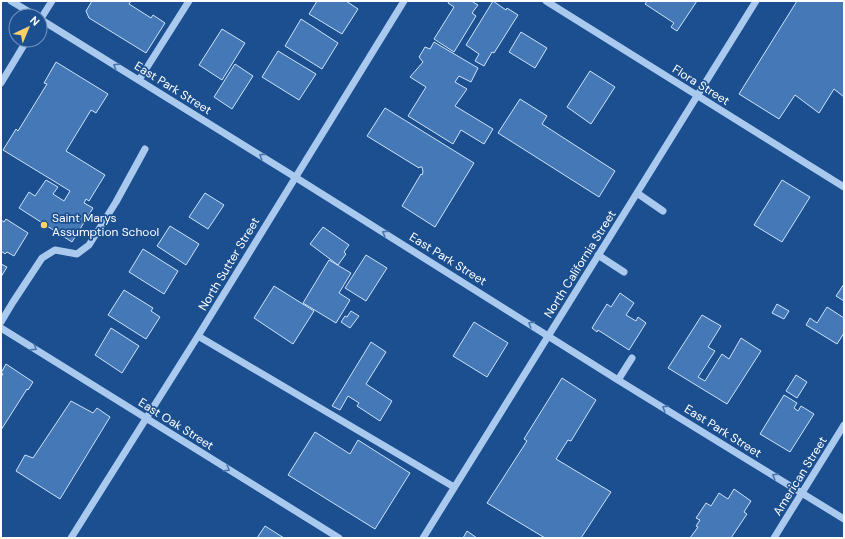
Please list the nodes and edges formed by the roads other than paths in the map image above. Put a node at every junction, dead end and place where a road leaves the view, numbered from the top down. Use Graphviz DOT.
graph roads {
  1 [pos="12,1"];
  2 [pos="189,1"];
  3 [pos="404,1"];
  4 [pos="546,1"];
  5 [pos="756,1"];
  6 [pos="23,8"];
  7 [pos="48,24"];
  8 [pos="23,48"];
  9 [pos="139,80"];
  10 [pos="1,83"];
  11 [pos="698,95"];
  12 [pos="145,149"];
  13 [pos="295,177"];
  14 [pos="844,187"];
  15 [pos="637,193"];
  16 [pos="663,211"];
  17 [pos="598,255"];
  18 [pos="624,272"];
  19 [pos="1,322"];
  20 [pos="1,328"];
  21 [pos="549,335"];
  22 [pos="198,336"];
  23 [pos="632,358"];
  24 [pos="618,380"];
  25 [pos="146,419"];
  26 [pos="844,425"];
  27 [pos="454,487"];
  28 [pos="802,493"];
  29 [pos="844,519"];
  30 [pos="71,538"];
  31 [pos="339,538"];
  32 [pos="423,538"];
  33 [pos="774,538"];
  1 -- 6 [label="street"];
  2 -- 9 [label="street"];
  3 -- 13 [label="street, North Sutter Street"];
  4 -- 11 [label="street, Flora Street"];
  5 -- 11 [label="street, North California Street"];
  9 -- 7 [label="street, East Park Street, one-way"];
  8 -- 10 [label="street"];
  13 -- 9 [label="street, East Park Street, one-way"];
  11 -- 14 [label="street, Flora Street"];
  11 -- 15 [label="street, North California Street"];
  12 -- 19 [label="street"];
  21 -- 13 [label="street, East Park Street, one-way"];
  13 -- 22 [label="street, North Sutter Street"];
  15 -- 16 [label="street"];
  15 -- 17 [label="street, North California Street"];
  17 -- 18 [label="street"];
  17 -- 21 [label="street, North California Street"];
  20 -- 25 [label="street, East Oak Street, one-way"];
  21 -- 24 [label="street, East Park Street"];
  21 -- 27 [label="street, North California Street"];
  22 -- 25 [label="street, North Sutter Street"];
  22 -- 27 [label="street"];
  23 -- 24 [label="street"];
  28 -- 24 [label="street, East Park Street, one-way"];
  25 -- 30 [label="street, North Sutter Street"];
  25 -- 31 [label="street, East Oak Street, one-way"];
  26 -- 28 [label="street, American Street"];
  27 -- 32 [label="street, North California Street"];
  28 -- 29 [label="street, East Park Street"];
  28 -- 33 [label="street, American Street"];
}
